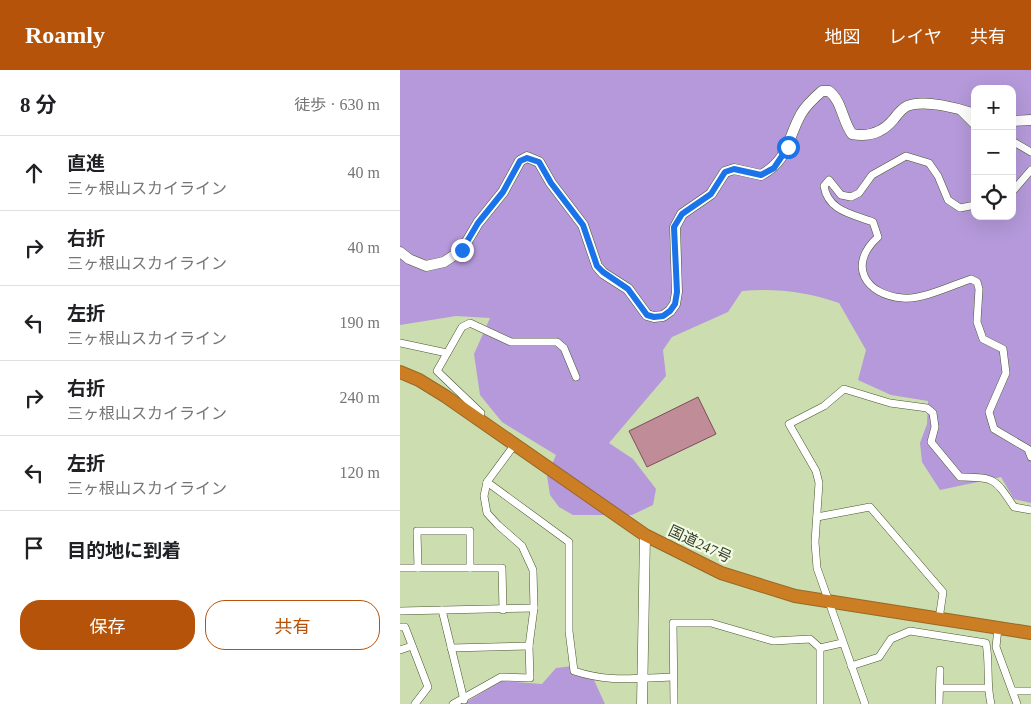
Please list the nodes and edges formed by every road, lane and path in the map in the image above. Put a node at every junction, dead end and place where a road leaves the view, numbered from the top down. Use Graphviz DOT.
graph roads {
  1 [pos="957,108"];
  2 [pos="971,113"];
  3 [pos="1031,120"];
  4 [pos="971,122"];
  5 [pos="1016,122"];
  6 [pos="1016,143"];
  7 [pos="1031,152"];
  8 [pos="1031,170"];
  9 [pos="1016,187"];
  10 [pos="971,206"];
  11 [pos="400,252"];
  12 [pos="400,343"];
  13 [pos="447,353"];
  14 [pos="400,372"];
  15 [pos="576,378"];
  16 [pos="478,419"];
  17 [pos="515,444"];
  18 [pos="1031,457"];
  19 [pos="487,482"];
  20 [pos="1031,510"];
  21 [pos="817,517"];
  22 [pos="645,535"];
  23 [pos="400,568"];
  24 [pos="418,568"];
  25 [pos="470,568"];
  26 [pos="830,602"];
  27 [pos="534,608"];
  28 [pos="442,610"];
  29 [pos="503,610"];
  30 [pos="400,611"];
  31 [pos="939,619"];
  32 [pos="400,627"];
  33 [pos="998,628"];
  34 [pos="1031,633"];
  35 [pos="842,643"];
  36 [pos="412,646"];
  37 [pos="529,646"];
  38 [pos="451,648"];
  39 [pos="820,648"];
  40 [pos="400,650"];
  41 [pos="851,666"];
  42 [pos="940,670"];
  43 [pos="672,677"];
  44 [pos="644,678"];
  45 [pos="940,688"];
  46 [pos="987,688"];
  47 [pos="1013,691"];
  48 [pos="1031,691"];
  49 [pos="464,700"];
  50 [pos="414,704"];
  51 [pos="453,704"];
  52 [pos="642,704"];
  53 [pos="674,704"];
  54 [pos="820,704"];
  55 [pos="864,704"];
  56 [pos="939,704"];
  57 [pos="991,704"];
  58 [pos="1017,704"];
  1 -- 2 [label="street"];
  1 -- 4 [label="street"];
  1 -- 11 [label="street"];
  3 -- 5 [label="street"];
  6 -- 7 [label="street"];
  8 -- 9 [label="street"];
  10 -- 18 [label="street"];
  12 -- 13 [label="street"];
  13 -- 15 [label="street"];
  13 -- 16 [label="street"];
  14 -- 16 [label="highway, 国道247号"];
  16 -- 17 [label="highway, 国道247号"];
  17 -- 19 [label="street"];
  17 -- 22 [label="highway, 国道247号"];
  19 -- 27 [label="street"];
  19 -- 44 [label="street"];
  20 -- 21 [label="street"];
  21 -- 26 [label="street"];
  21 -- 31 [label="street"];
  22 -- 26 [label="highway, 国道247号"];
  22 -- 44 [label="street"];
  23 -- 24 [label="street"];
  24 -- 25 [label="street"];
  24 -- 25 [label="street"];
  25 -- 29 [label="street"];
  26 -- 31 [label="highway, 国道247号"];
  26 -- 35 [label="street"];
  27 -- 29 [label="street"];
  27 -- 37 [label="street"];
  28 -- 29 [label="street"];
  28 -- 30 [label="street"];
  28 -- 38 [label="street"];
  31 -- 33 [label="highway, 国道247号"];
  32 -- 36 [label="street"];
  33 -- 34 [label="highway, 国道247号"];
  33 -- 47 [label="street"];
  35 -- 39 [label="street"];
  35 -- 41 [label="street"];
  36 -- 40 [label="street"];
  36 -- 50 [label="street"];
  37 -- 38 [label="street"];
  37 -- 49 [label="street"];
  38 -- 49 [label="street"];
  39 -- 43 [label="street"];
  39 -- 54 [label="street"];
  41 -- 46 [label="street"];
  41 -- 55 [label="street"];
  42 -- 45 [label="street"];
  43 -- 44 [label="street"];
  43 -- 53 [label="street"];
  44 -- 52 [label="street"];
  45 -- 46 [label="street"];
  45 -- 56 [label="street"];
  46 -- 57 [label="street"];
  47 -- 48 [label="street"];
  47 -- 58 [label="street"];
  49 -- 51 [label="street"];
}
